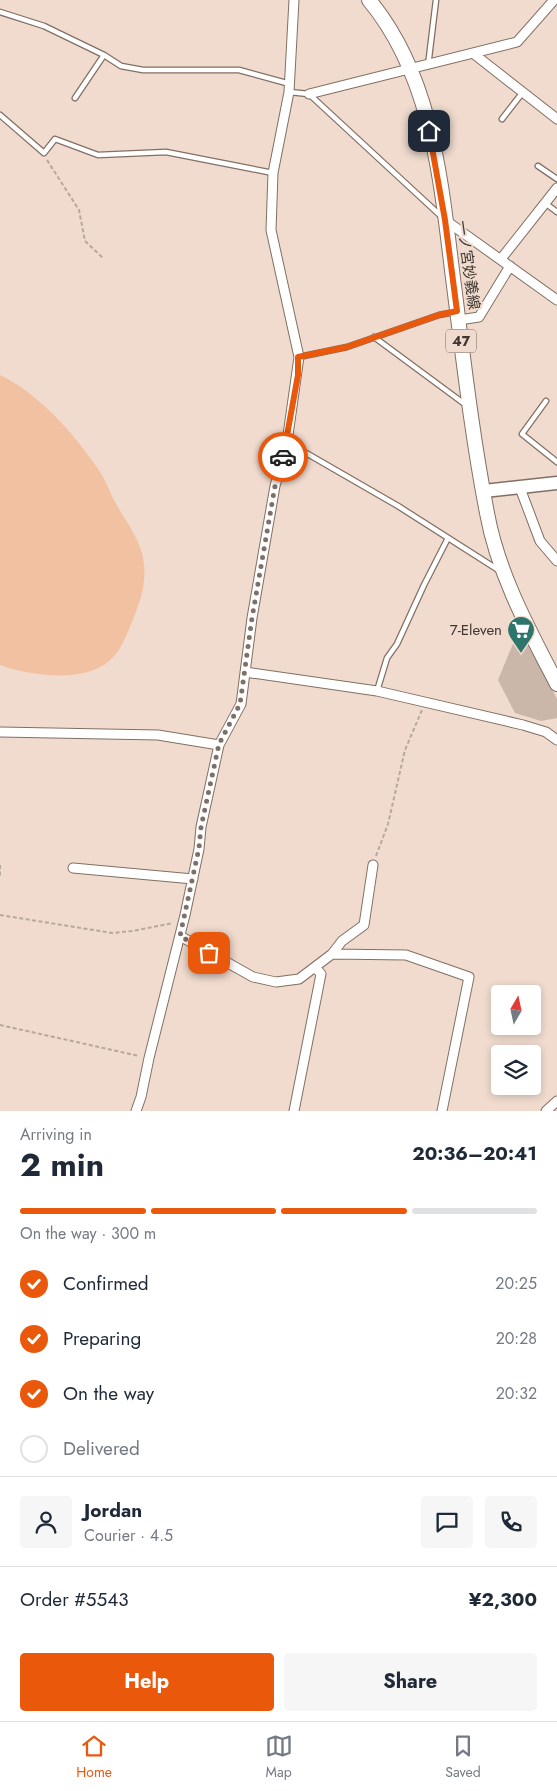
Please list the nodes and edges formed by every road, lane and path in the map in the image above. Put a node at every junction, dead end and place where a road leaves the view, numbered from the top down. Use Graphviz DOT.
graph roads {
  1 [pos="292,0"];
  2 [pos="369,0"];
  3 [pos="436,0"];
  4 [pos="554,0"];
  5 [pos="0,12"];
  6 [pos="104,54"];
  7 [pos="474,54"];
  8 [pos="428,66"];
  9 [pos="411,70"];
  10 [pos="290,88"];
  11 [pos="523,92"];
  12 [pos="309,94"];
  13 [pos="75,98"];
  14 [pos="0,115"];
  15 [pos="502,119"];
  16 [pos="557,119"];
  17 [pos="44,153"];
  18 [pos="538,166"];
  19 [pos="273,173"];
  20 [pos="557,180"];
  21 [pos="557,188"];
  22 [pos="545,204"];
  23 [pos="557,212"];
  24 [pos="445,220"];
  25 [pos="103,258"];
  26 [pos="501,259"];
  27 [pos="510,266"];
  28 [pos="557,300"];
  29 [pos="458,316"];
  30 [pos="374,337"];
  31 [pos="298,357"];
  32 [pos="546,401"];
  33 [pos="471,409"];
  34 [pos="287,442"];
  35 [pos="557,462"];
  36 [pos="557,483"];
  37 [pos="520,488"];
  38 [pos="484,491"];
  39 [pos="448,538"];
  40 [pos="557,562"];
  41 [pos="505,574"];
  42 [pos="246,672"];
  43 [pos="557,684"];
  44 [pos="377,691"];
  45 [pos="426,703"];
  46 [pos="0,732"];
  47 [pos="557,740"];
  48 [pos="219,744"];
  49 [pos="0,865"];
  50 [pos="373,865"];
  51 [pos="72,868"];
  52 [pos="0,876"];
  53 [pos="193,879"];
  54 [pos="0,915"];
  55 [pos="184,921"];
  56 [pos="180,936"];
  57 [pos="332,954"];
  58 [pos="315,967"];
  59 [pos="0,1025"];
  60 [pos="149,1058"];
  61 [pos="557,1101"];
  62 [pos="136,1111"];
  63 [pos="294,1111"];
  64 [pos="442,1111"];
  65 [pos="546,1111"];
  1 -- 10 [label="street"];
  2 -- 9 [label="main road, 一ノ宮妙義線 / 47"];
  3 -- 8 [label="lane"];
  4 -- 7 [label="street"];
  5 -- 6 [label="lane"];
  6 -- 10 [label="lane"];
  6 -- 13 [label="lane"];
  7 -- 8 [label="street"];
  7 -- 11 [label="street"];
  8 -- 9 [label="street"];
  9 -- 12 [label="street"];
  9 -- 24 [label="main road, 一ノ宮妙義線 / 47"];
  10 -- 12 [label="lane"];
  10 -- 19 [label="street"];
  11 -- 15 [label="lane"];
  11 -- 16 [label="street"];
  12 -- 24 [label="lane"];
  14 -- 17 [label="lane"];
  17 -- 19 [label="lane"];
  17 -- 25 [label="path"];
  18 -- 20 [label="lane"];
  19 -- 31 [label="street"];
  21 -- 22 [label="street"];
  22 -- 23 [label="lane"];
  22 -- 26 [label="street"];
  24 -- 26 [label="street"];
  24 -- 29 [label="main road, 一ノ宮妙義線 / 47"];
  26 -- 27 [label="street"];
  27 -- 28 [label="street"];
  27 -- 29 [label="street"];
  29 -- 30 [label="lane"];
  29 -- 33 [label="main road, 一ノ宮妙義線 / 47"];
  30 -- 31 [label="lane"];
  30 -- 33 [label="lane"];
  31 -- 34 [label="street"];
  32 -- 35 [label="lane"];
  33 -- 38 [label="main road, 一ノ宮妙義線 / 47"];
  34 -- 39 [label="lane"];
  34 -- 42 [label="street"];
  36 -- 37 [label="street"];
  37 -- 38 [label="street"];
  37 -- 40 [label="street"];
  38 -- 41 [label="main road, 一ノ宮妙義線 / 47"];
  39 -- 41 [label="lane"];
  39 -- 44 [label="lane"];
  41 -- 43 [label="main road, 一ノ宮妙義線 / 47"];
  42 -- 44 [label="street"];
  42 -- 48 [label="street"];
  44 -- 45 [label="street"];
  45 -- 47 [label="street"];
  45 -- 50 [label="path"];
  46 -- 48 [label="street"];
  48 -- 53 [label="street"];
  49 -- 52 [label="path"];
  50 -- 57 [label="street"];
  51 -- 53 [label="street"];
  53 -- 55 [label="street"];
  54 -- 55 [label="path"];
  55 -- 56 [label="street"];
  56 -- 58 [label="street"];
  56 -- 60 [label="street"];
  57 -- 58 [label="street"];
  57 -- 64 [label="street"];
  58 -- 63 [label="street"];
  59 -- 60 [label="path"];
  60 -- 62 [label="street"];
  61 -- 65 [label="street"];
}
